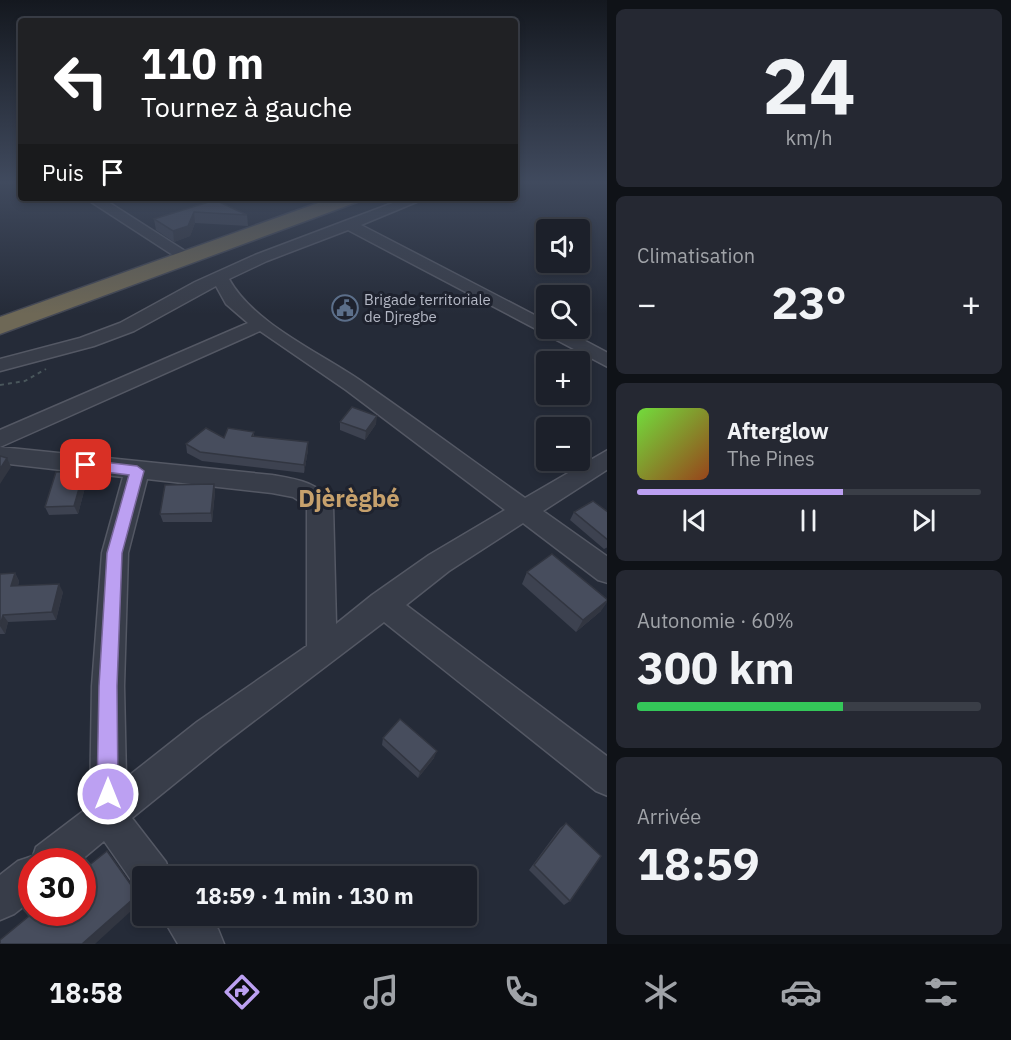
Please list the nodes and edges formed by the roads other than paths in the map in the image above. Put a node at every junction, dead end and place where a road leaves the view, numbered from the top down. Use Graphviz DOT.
graph roads {
  1 [pos="137,226"];
  2 [pos="274,226"];
  3 [pos="352,226"];
  4 [pos="188,258"];
  5 [pos="220,278"];
  6 [pos="261,324"];
  7 [pos="0,326"];
  8 [pos="607,360"];
  9 [pos="0,365"];
  10 [pos="0,440"];
  11 [pos="0,455"];
  12 [pos="607,459"];
  13 [pos="137,471"];
  14 [pos="525,511"];
  15 [pos="607,571"];
  16 [pos="382,604"];
  17 [pos="322,653"];
  18 [pos="607,778"];
  19 [pos="108,816"];
  20 [pos="67,848"];
  21 [pos="145,866"];
  22 [pos="18,886"];
  23 [pos="0,900"];
  24 [pos="189,926"];
  25 [pos="203,944"];
  1 -- 4 [label="street"];
  2 -- 4 [label="highway"];
  3 -- 5 [label="street"];
  3 -- 8 [label="street"];
  4 -- 7 [label="highway"];
  5 -- 6 [label="street"];
  5 -- 9 [label="street"];
  6 -- 10 [label="street"];
  6 -- 14 [label="street"];
  11 -- 13 [label="street"];
  12 -- 14 [label="street"];
  13 -- 17 [label="street"];
  13 -- 19 [label="street"];
  14 -- 15 [label="street"];
  14 -- 16 [label="street"];
  16 -- 17 [label="street"];
  16 -- 18 [label="street"];
  17 -- 19 [label="street"];
  19 -- 20 [label="street"];
  19 -- 21 [label="street"];
  22 -- 23 [label="street"];
  24 -- 25 [label="street"];
}
